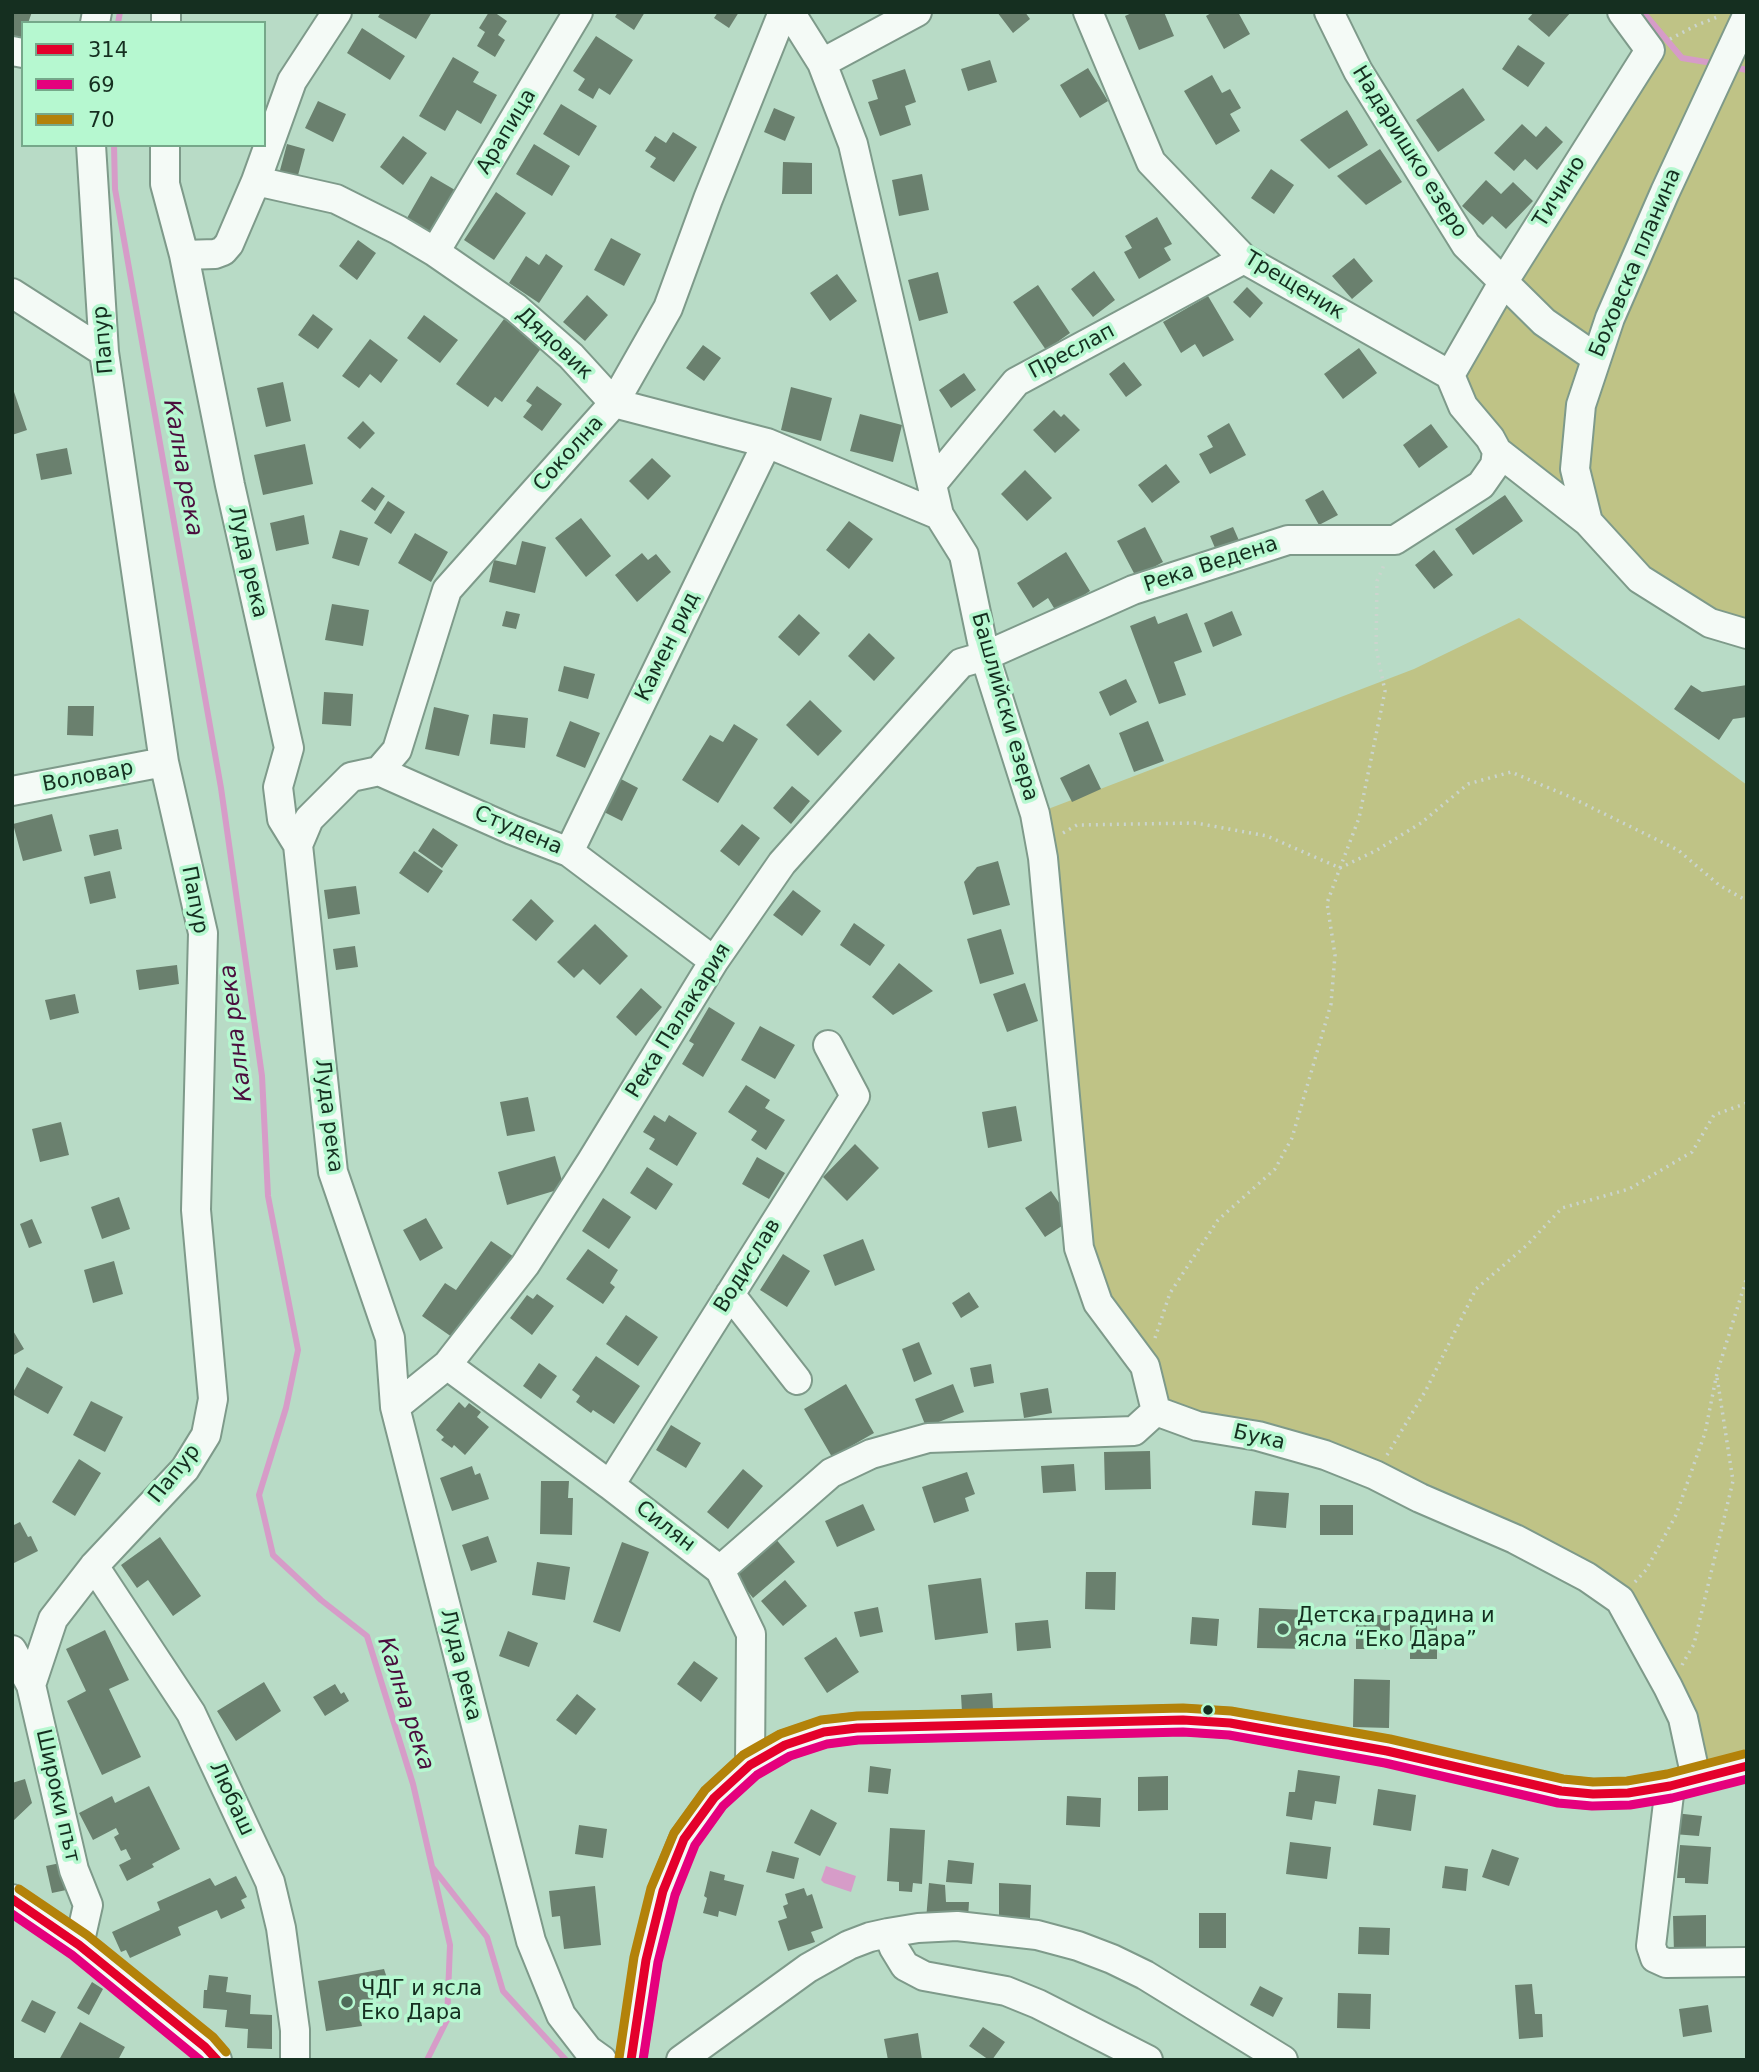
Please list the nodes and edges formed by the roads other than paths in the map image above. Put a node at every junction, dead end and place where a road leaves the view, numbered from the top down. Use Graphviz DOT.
graph roads {
  1 [pos="337,12"];
  2 [pos="578,12"];
  3 [pos="783,12"];
  4 [pos="790,12"];
  5 [pos="917,12"];
  6 [pos="1088,12"];
  7 [pos="1329,12"];
  8 [pos="1622,12"];
  9 [pos="1733,16"];
  10 [pos="822,63"];
  11 [pos="91,147"];
  12 [pos="165,147"];
  13 [pos="256,181"];
  14 [pos="435,252"];
  15 [pos="184,255"];
  16 [pos="1244,259"];
  17 [pos="1504,281"];
  18 [pos="12,293"];
  19 [pos="104,352"];
  20 [pos="1596,358"];
  21 [pos="1450,375"];
  22 [pos="614,403"];
  23 [pos="768,443"];
  24 [pos="1497,451"];
  25 [pos="932,484"];
  26 [pos="939,515"];
  27 [pos="1588,522"];
  28 [pos="1747,634"];
  29 [pos="985,656"];
  30 [pos="164,762"];
  31 [pos="379,771"];
  32 [pos="12,791"];
  33 [pos="298,845"];
  34 [pos="569,852"];
  35 [pos="714,961"];
  36 [pos="828,1045"];
  37 [pos="730,1294"];
  38 [pos="447,1365"];
  39 [pos="797,1380"];
  40 [pos="395,1407"];
  41 [pos="1156,1411"];
  42 [pos="610,1485"];
  43 [pos="94,1566"];
  44 [pos="720,1570"];
  45 [pos="12,1650"];
  46 [pos="32,1685"];
  47 [pos="750,1765"];
  48 [pos="1747,1766"];
  49 [pos="1683,1782"];
  50 [pos="12,1899"];
  51 [pos="888,1933"];
  52 [pos="79,1945"];
  53 [pos="1747,1962"];
  54 [pos="217,2060"];
  55 [pos="295,2060"];
  56 [pos="602,2060"];
  57 [pos="631,2060"];
  58 [pos="681,2060"];
  59 [pos="1148,2060"];
  60 [pos="1283,2060"];
  1 -- 13 [label="street"];
  2 -- 14 [label="street, Арапица"];
  3 -- 22 [label="street, Соколна"];
  4 -- 10 [label="street, Башлийски езера"];
  5 -- 10 [label="street"];
  6 -- 16 [label="street, Трещеник"];
  7 -- 17 [label="street, Надаришко езеро"];
  8 -- 17 [label="street, Тичино"];
  9 -- 20 [label="street, Боховска планина"];
  10 -- 25 [label="street, Башлийски езера"];
  11 -- 19 [label="street, Папур"];
  12 -- 15 [label="street, Луда река"];
  13 -- 14 [label="street, Дядовик"];
  13 -- 15 [label="street"];
  14 -- 22 [label="street, Дядовик"];
  15 -- 33 [label="street, Луда река"];
  16 -- 21 [label="street, Трещеник"];
  16 -- 25 [label="street, Преслап"];
  17 -- 20 [label="street, Надаришко езеро"];
  17 -- 21 [label="street, Тичино"];
  18 -- 19 [label="street"];
  19 -- 30 [label="street, Папур"];
  20 -- 27 [label="street, Боховска планина"];
  21 -- 24 [label="street"];
  22 -- 23 [label="street"];
  22 -- 31 [label="street, Соколна"];
  23 -- 26 [label="street"];
  23 -- 34 [label="street, Камен рид"];
  24 -- 27 [label="street"];
  24 -- 29 [label="street, Река Ведена"];
  25 -- 26 [label="street, Башлийски езера"];
  26 -- 29 [label="street, Башлийски езера"];
  27 -- 28 [label="street"];
  29 -- 35 [label="street, Река Палакария"];
  29 -- 41 [label="street, Башлийски езера"];
  30 -- 32 [label="street, Воловар"];
  30 -- 43 [label="street, Папур"];
  31 -- 33 [label="street"];
  31 -- 34 [label="street, Студена"];
  33 -- 40 [label="street, Луда река"];
  34 -- 35 [label="street, Студена"];
  35 -- 38 [label="street, Река Палакария"];
  36 -- 37 [label="street, Водислав"];
  37 -- 39 [label="street"];
  37 -- 42 [label="street, Водислав"];
  38 -- 40 [label="street, Река Палакария"];
  38 -- 42 [label="street, Силян"];
  40 -- 56 [label="street, Луда река"];
  41 -- 44 [label="street"];
  41 -- 49 [label="street, Бука"];
  42 -- 44 [label="street, Силян"];
  43 -- 46 [label="street, Папур"];
  43 -- 55 [label="street, Любаш"];
  44 -- 47 [label="street, Силян"];
  45 -- 46 [label="street, Широки път"];
  46 -- 52 [label="street, Широки път"];
  47 -- 49 [label="street"];
  47 -- 57 [label="street"];
  48 -- 49 [label="street"];
  49 -- 53 [label="street, Бука"];
  50 -- 52 [label="street"];
  51 -- 58 [label="street"];
  51 -- 59 [label="street"];
  51 -- 60 [label="street"];
  52 -- 54 [label="street"];
}
